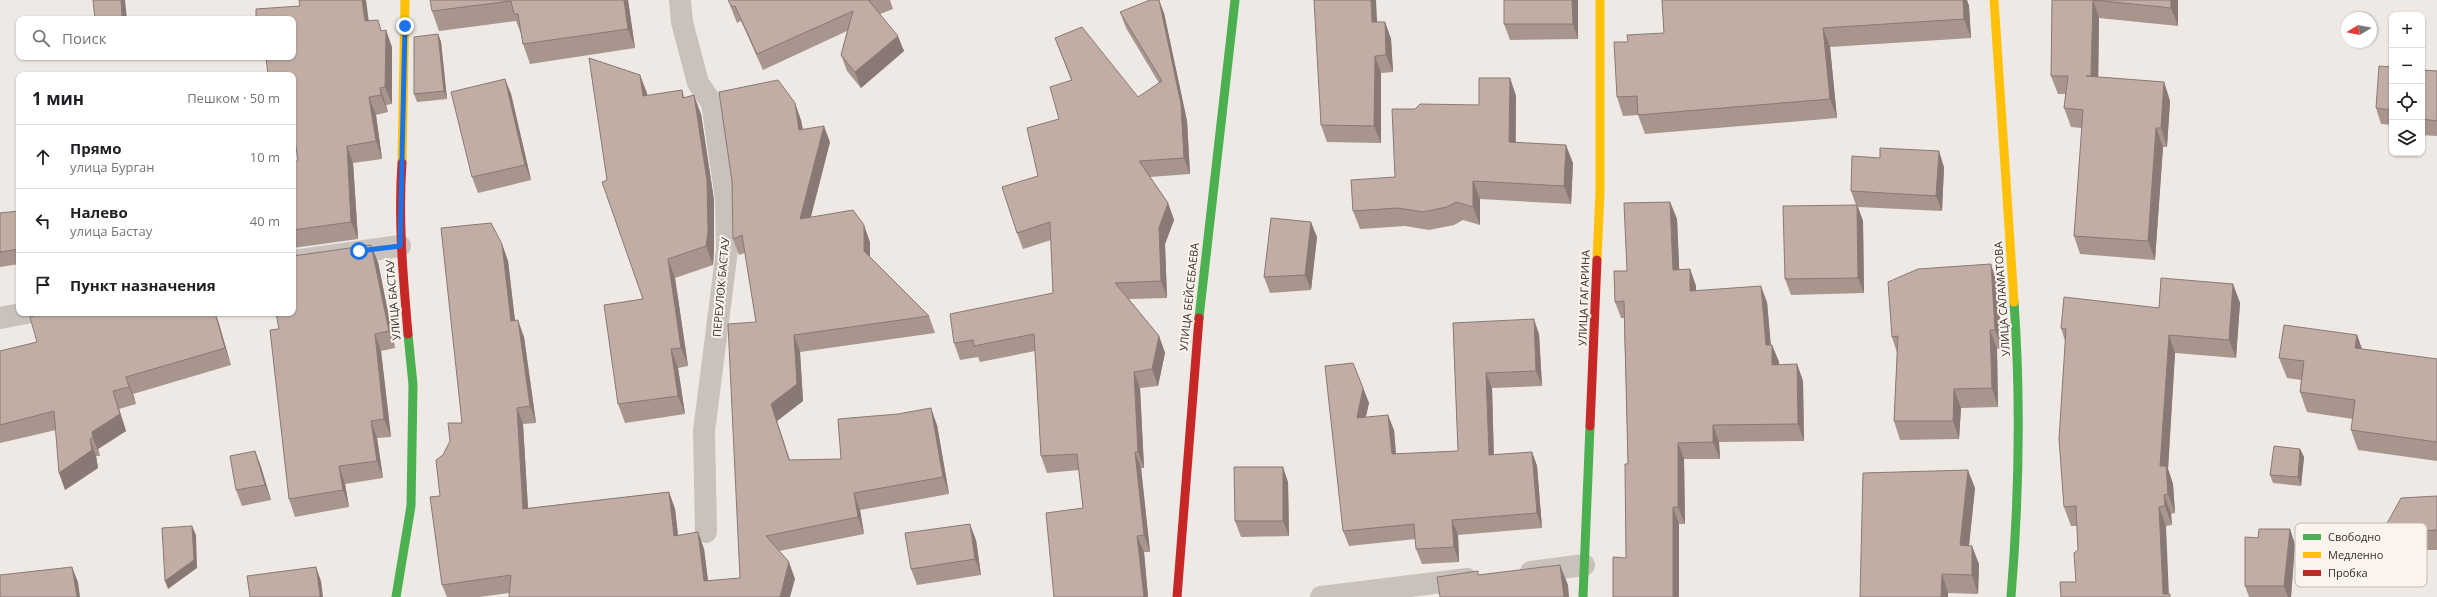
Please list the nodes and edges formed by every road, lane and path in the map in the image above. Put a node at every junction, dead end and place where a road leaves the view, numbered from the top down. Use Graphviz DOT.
graph roads {
  1 [pos="405,0"];
  2 [pos="680,0"];
  3 [pos="1235,0"];
  4 [pos="1600,0"];
  5 [pos="1994,0"];
  6 [pos="400,246"];
  7 [pos="296,261"];
  8 [pos="16,315"];
  9 [pos="0,318"];
  10 [pos="706,532"];
  11 [pos="1584,565"];
  12 [pos="1514,574"];
  13 [pos="1491,576"];
  14 [pos="396,597"];
  15 [pos="1177,597"];
  16 [pos="1321,597"];
  17 [pos="1583,597"];
  18 [pos="2011,597"];
  1 -- 6 [label="street, УЛИЦА БАСТАУ"];
  2 -- 10 [label="street, ПЕРЕУЛОК БАСТАУ"];
  3 -- 15 [label="street, УЛИЦА БЕЙСЕБАЕВА"];
  4 -- 11 [label="street, УЛИЦА ГАГАРИНА"];
  5 -- 18 [label="street, УЛИЦА САЛАМАТОВА"];
  6 -- 7 [label="street"];
  6 -- 14 [label="street, УЛИЦА БАСТАУ"];
  8 -- 9 [label="street"];
  11 -- 12 [label="street"];
  11 -- 17 [label="street, УЛИЦА ГАГАРИНА"];
  13 -- 16 [label="street"];
}
